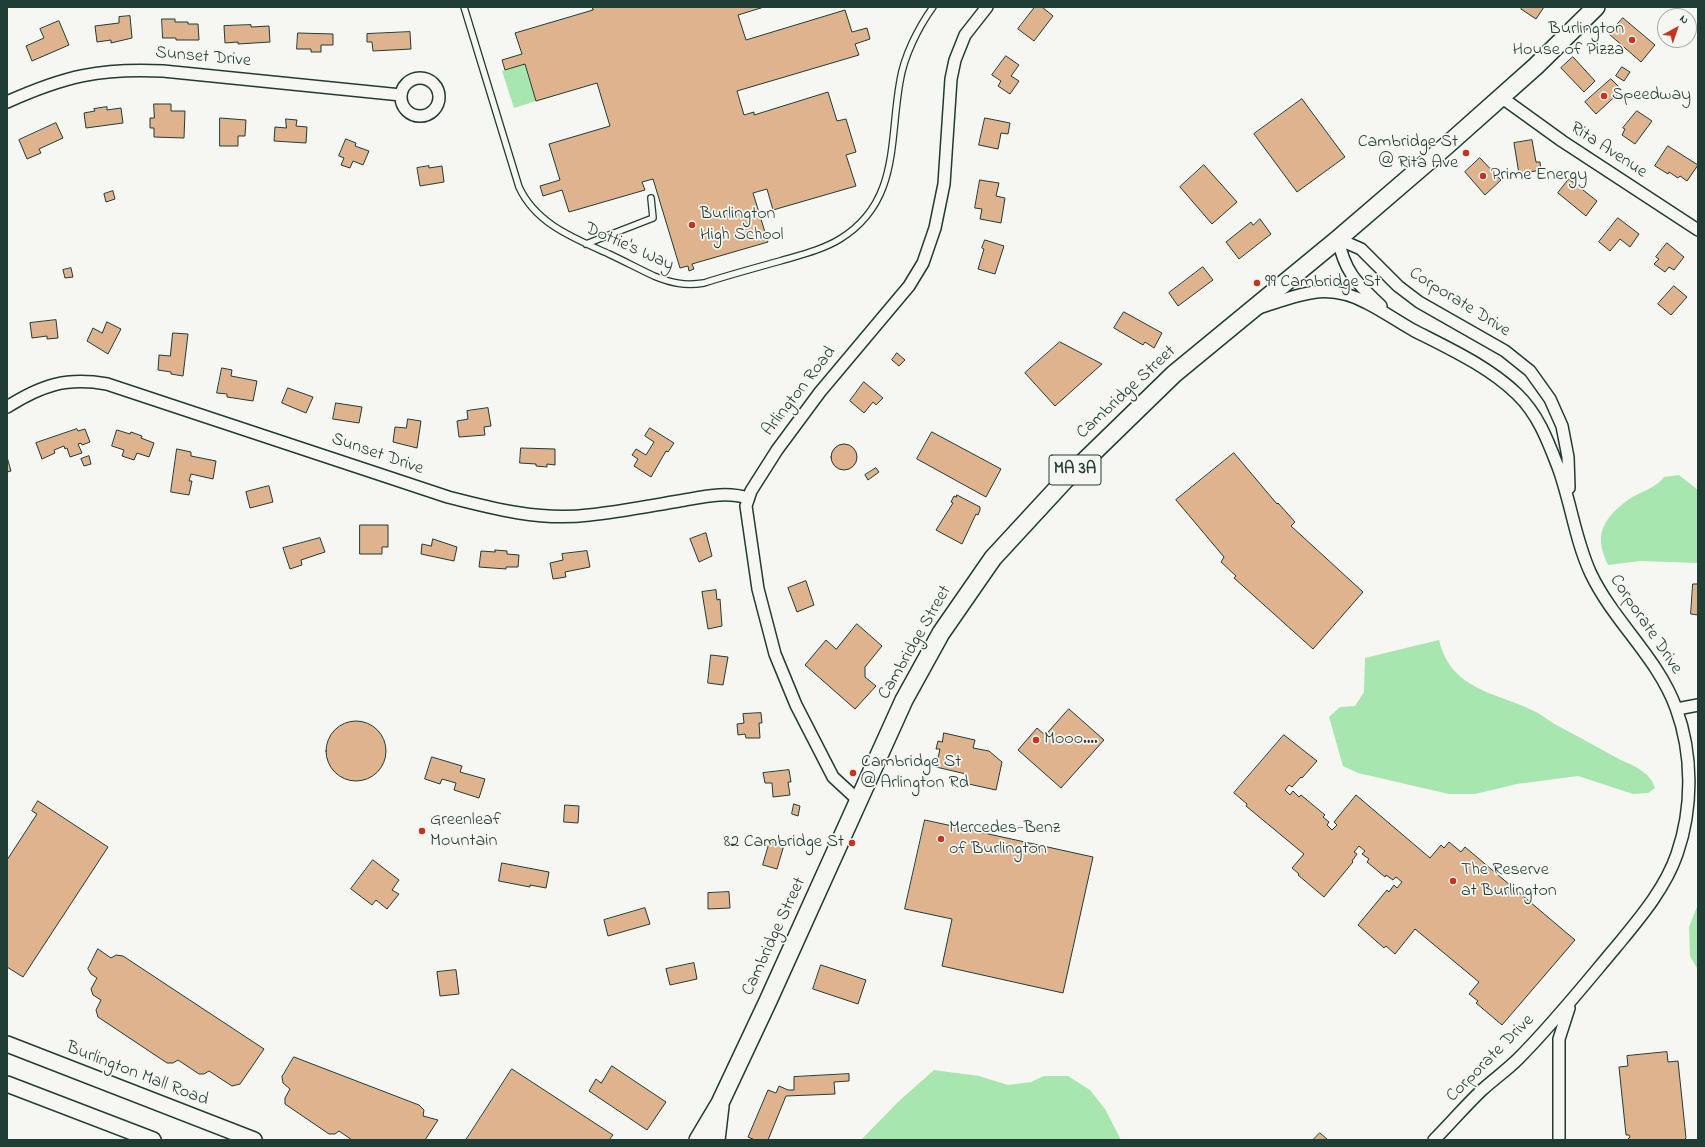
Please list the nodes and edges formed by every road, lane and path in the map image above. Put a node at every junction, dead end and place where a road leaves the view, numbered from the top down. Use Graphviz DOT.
graph roads {
  1 [pos="464,7"];
  2 [pos="933,7"];
  3 [pos="987,7"];
  4 [pos="1596,7"];
  5 [pos="401,95"];
  6 [pos="1501,97"];
  7 [pos="7,102"];
  8 [pos="651,198"];
  9 [pos="1698,230"];
  10 [pos="1338,239"];
  11 [pos="586,244"];
  12 [pos="1251,311"];
  13 [pos="1409,328"];
  14 [pos="7,407"];
  15 [pos="1568,497"];
  16 [pos="748,498"];
  17 [pos="1698,705"];
  18 [pos="1676,708"];
  19 [pos="859,801"];
  20 [pos="1572,1001"];
  21 [pos="7,1044"];
  22 [pos="7,1084"];
  23 [pos="720,1103"];
  24 [pos="153,1140"];
  25 [pos="254,1140"];
  26 [pos="698,1140"];
  27 [pos="716,1140"];
  28 [pos="1434,1140"];
  29 [pos="1559,1140"];
  1 -- 11 [label="lane, Dottie's Way"];
  2 -- 11 [label="lane, Dottie's Way"];
  3 -- 16 [label="street, Arlington Road"];
  4 -- 6 [label="main road, Cambridge Street / MA 3A"];
  5 -- 7 [label="street, Sunset Drive"];
  6 -- 9 [label="street, Rita Avenue"];
  6 -- 10 [label="main road, Cambridge Street / MA 3A"];
  8 -- 11 [label="lane"];
  10 -- 12 [label="main road, Cambridge Street / MA 3A"];
  10 -- 13 [label="street, Corporate Drive"];
  10 -- 15 [label="street, Corporate Drive"];
  12 -- 13 [label="street, Corporate Drive"];
  12 -- 19 [label="main road, Cambridge Street / MA 3A"];
  13 -- 15 [label="street, Corporate Drive"];
  14 -- 16 [label="street, Sunset Drive"];
  15 -- 18 [label="street, Corporate Drive"];
  16 -- 19 [label="street, Arlington Road"];
  17 -- 18 [label="street"];
  18 -- 20 [label="street, Corporate Drive"];
  19 -- 23 [label="main road, Cambridge Street / MA 3A"];
  20 -- 28 [label="street, Corporate Drive"];
  20 -- 29 [label="street, Corporate Drive"];
  21 -- 25 [label="main road, Burlington Mall Road"];
  22 -- 24 [label="main road"];
  23 -- 26 [label="main road, Cambridge Street / MA 3A"];
  23 -- 27 [label="main road, Cambridge Street / MA 3A"];
}
